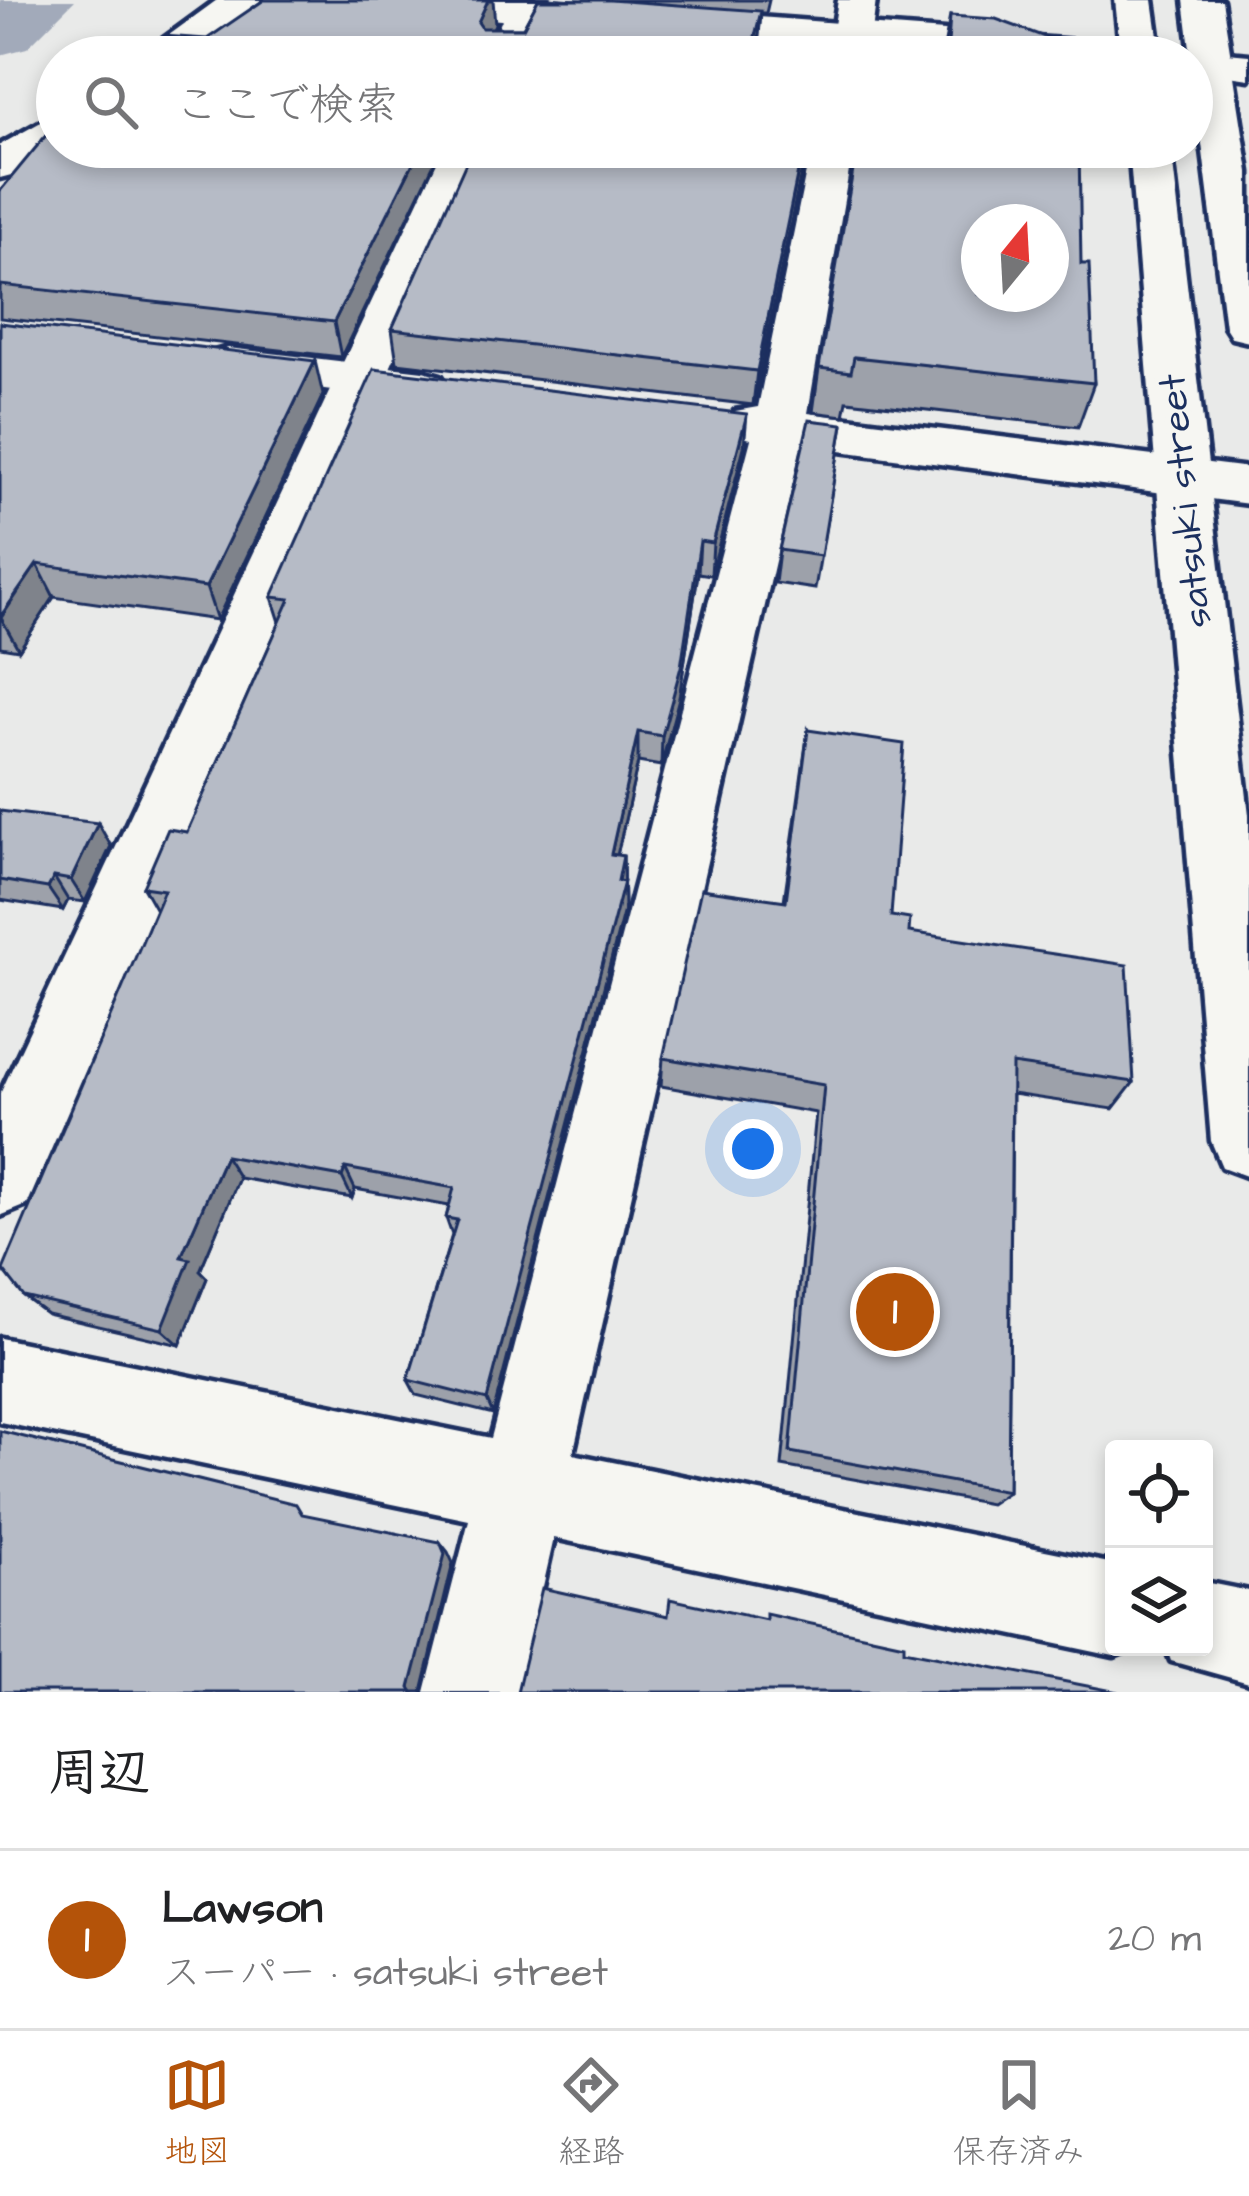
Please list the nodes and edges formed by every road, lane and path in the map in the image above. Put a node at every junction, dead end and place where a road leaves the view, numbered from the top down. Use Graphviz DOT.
graph roads {
  1 [pos="242,0"];
  2 [pos="386,0"];
  3 [pos="1134,0"];
  4 [pos="1203,0"];
  5 [pos="528,5"];
  6 [pos="852,31"];
  7 [pos="190,36"];
  8 [pos="514,36"];
  9 [pos="905,36"];
  10 [pos="1139,36"];
  11 [pos="1212,36"];
  12 [pos="1219,64"];
  13 [pos="36,141"];
  14 [pos="0,165"];
  15 [pos="456,168"];
  16 [pos="828,168"];
  17 [pos="1152,168"];
  18 [pos="1249,327"];
  19 [pos="180,358"];
  20 [pos="361,381"];
  21 [pos="477,393"];
  22 [pos="710,418"];
  23 [pos="780,426"];
  24 [pos="1180,478"];
  25 [pos="1249,486"];
  26 [pos="1249,1141"];
  27 [pos="0,1179"];
  28 [pos="0,1379"];
  29 [pos="522,1492"];
  30 [pos="1105,1608"];
  31 [pos="1213,1630"];
  32 [pos="1249,1637"];
  33 [pos="472,1692"];
  1 -- 7 [label="main road"];
  2 -- 5 [label="main road"];
  3 -- 10 [label="main road"];
  4 -- 11 [label="main road"];
  5 -- 6 [label="main road"];
  5 -- 8 [label="main road"];
  6 -- 9 [label="main road"];
  12 -- 18 [label="main road"];
  13 -- 14 [label="main road"];
  15 -- 20 [label="main road"];
  16 -- 23 [label="main road"];
  17 -- 24 [label="main road, satsuki street"];
  19 -- 20 [label="main road"];
  20 -- 21 [label="main road"];
  20 -- 27 [label="main road"];
  22 -- 23 [label="main road"];
  23 -- 24 [label="main road"];
  23 -- 29 [label="main road"];
  24 -- 25 [label="main road"];
  24 -- 26 [label="main road, satsuki street"];
  28 -- 29 [label="main road"];
  29 -- 30 [label="main road"];
  29 -- 33 [label="main road"];
  31 -- 32 [label="main road"];
}
